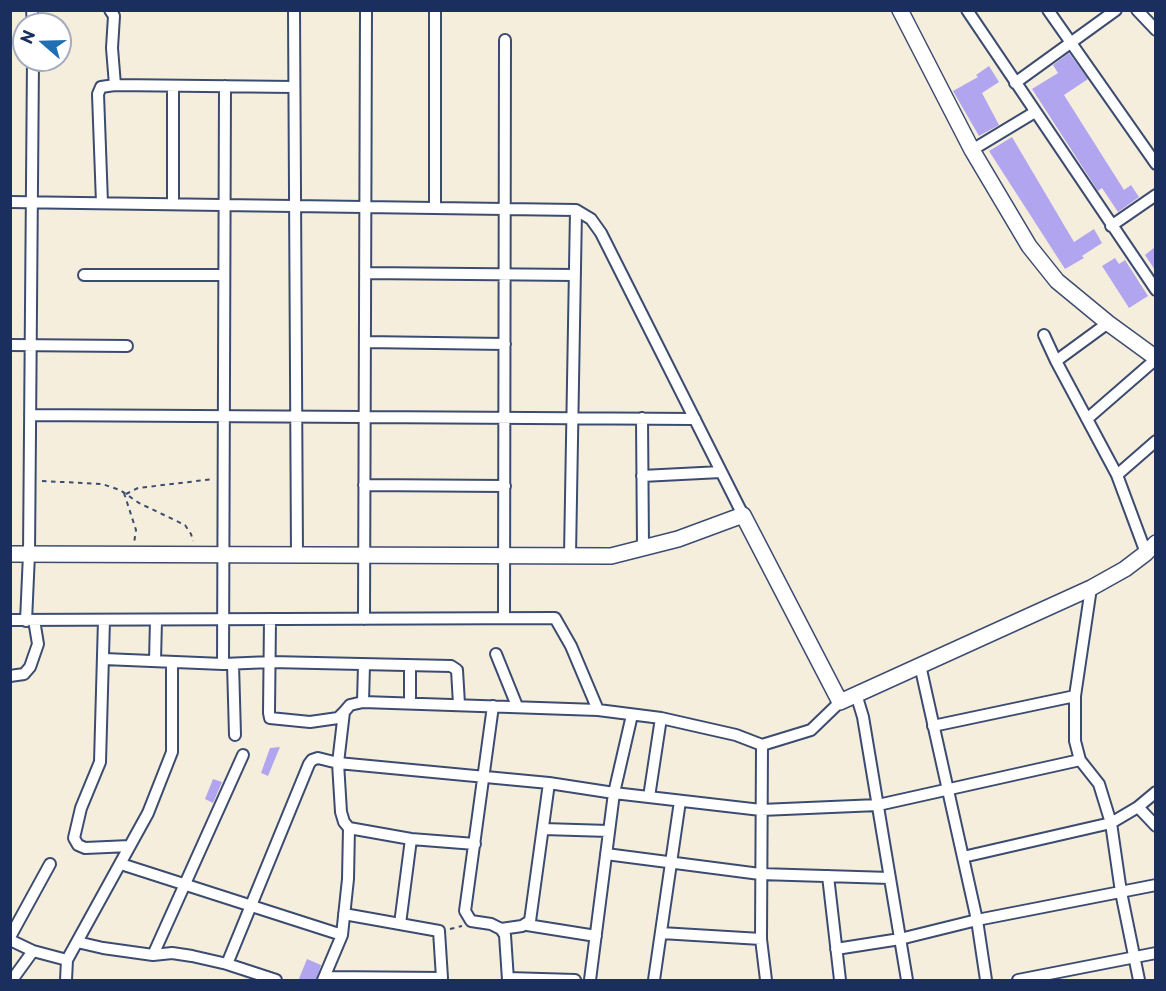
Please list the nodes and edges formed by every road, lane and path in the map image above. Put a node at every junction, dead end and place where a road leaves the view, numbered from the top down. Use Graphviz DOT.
graph roads {
  1 [pos="110,10"];
  2 [pos="294,10"];
  3 [pos="366,10"];
  4 [pos="435,10"];
  5 [pos="900,10"];
  6 [pos="967,10"];
  7 [pos="1048,10"];
  8 [pos="1116,10"];
  9 [pos="1137,10"];
  10 [pos="1155,30"];
  11 [pos="505,40"];
  12 [pos="1072,43"];
  13 [pos="33,72"];
  14 [pos="1015,83"];
  15 [pos="115,85"];
  16 [pos="173,86"];
  17 [pos="225,86"];
  18 [pos="294,87"];
  19 [pos="1035,112"];
  20 [pos="972,150"];
  21 [pos="1155,164"];
  22 [pos="1155,195"];
  23 [pos="10,202"];
  24 [pos="33,202"];
  25 [pos="102,203"];
  26 [pos="173,204"];
  27 [pos="224,204"];
  28 [pos="295,206"];
  29 [pos="365,207"];
  30 [pos="435,208"];
  31 [pos="505,209"];
  32 [pos="576,210"];
  33 [pos="1111,226"];
  34 [pos="365,273"];
  35 [pos="505,274"];
  36 [pos="84,275"];
  37 [pos="224,275"];
  38 [pos="575,275"];
  39 [pos="1155,290"];
  40 [pos="1108,323"];
  41 [pos="1044,335"];
  42 [pos="365,342"];
  43 [pos="505,344"];
  44 [pos="10,345"];
  45 [pos="31,345"];
  46 [pos="127,346"];
  47 [pos="1155,358"];
  48 [pos="1056,362"];
  49 [pos="30,415"];
  50 [pos="223,416"];
  51 [pos="296,416"];
  52 [pos="364,417"];
  53 [pos="505,418"];
  54 [pos="573,418"];
  55 [pos="642,418"];
  56 [pos="695,419"];
  57 [pos="1087,419"];
  58 [pos="1155,441"];
  59 [pos="721,472"];
  60 [pos="1117,475"];
  61 [pos="642,476"];
  62 [pos="223,478"];
  63 [pos="30,481"];
  64 [pos="364,485"];
  65 [pos="505,486"];
  66 [pos="124,493"];
  67 [pos="743,515"];
  68 [pos="643,548"];
  69 [pos="1151,548"];
  70 [pos="10,554"];
  71 [pos="29,554"];
  72 [pos="133,554"];
  73 [pos="195,555"];
  74 [pos="223,555"];
  75 [pos="297,555"];
  76 [pos="364,555"];
  77 [pos="504,555"];
  78 [pos="570,555"];
  79 [pos="1091,588"];
  80 [pos="504,618"];
  81 [pos="270,619"];
  82 [pos="364,619"];
  83 [pos="10,620"];
  84 [pos="104,620"];
  85 [pos="156,620"];
  86 [pos="223,620"];
  87 [pos="30,621"];
  88 [pos="496,654"];
  89 [pos="104,659"];
  90 [pos="155,661"];
  91 [pos="172,662"];
  92 [pos="271,662"];
  93 [pos="228,664"];
  94 [pos="364,665"];
  95 [pos="920,665"];
  96 [pos="410,666"];
  97 [pos="10,676"];
  98 [pos="856,694"];
  99 [pos="1075,696"];
  100 [pos="363,702"];
  101 [pos="840,702"];
  102 [pos="410,703"];
  103 [pos="459,704"];
  104 [pos="493,706"];
  105 [pos="517,706"];
  106 [pos="598,710"];
  107 [pos="344,712"];
  108 [pos="632,715"];
  109 [pos="662,718"];
  110 [pos="933,726"];
  111 [pos="235,735"];
  112 [pos="762,745"];
  113 [pos="243,755"];
  114 [pos="1080,760"];
  115 [pos="338,763"];
  116 [pos="483,777"];
  117 [pos="549,783"];
  118 [pos="948,789"];
  119 [pos="1155,792"];
  120 [pos="614,793"];
  121 [pos="649,797"];
  122 [pos="680,801"];
  123 [pos="878,805"];
  124 [pos="1138,807"];
  125 [pos="761,810"];
  126 [pos="1111,823"];
  127 [pos="1155,826"];
  128 [pos="349,828"];
  129 [pos="543,829"];
  130 [pos="609,831"];
  131 [pos="411,839"];
  132 [pos="475,844"];
  133 [pos="130,846"];
  134 [pos="606,854"];
  135 [pos="963,857"];
  136 [pos="50,864"];
  137 [pos="121,864"];
  138 [pos="671,864"];
  139 [pos="760,874"];
  140 [pos="828,876"];
  141 [pos="890,878"];
  142 [pos="184,884"];
  143 [pos="1155,885"];
  144 [pos="1121,892"];
  145 [pos="251,906"];
  146 [pos="344,914"];
  147 [pos="467,916"];
  148 [pos="977,920"];
  149 [pos="400,924"];
  150 [pos="527,925"];
  151 [pos="501,929"];
  152 [pos="439,931"];
  153 [pos="661,933"];
  154 [pos="342,935"];
  155 [pos="596,936"];
  156 [pos="10,939"];
  157 [pos="761,939"];
  158 [pos="900,939"];
  159 [pos="77,942"];
  160 [pos="836,949"];
  161 [pos="33,951"];
  162 [pos="1155,953"];
  163 [pos="153,955"];
  164 [pos="1134,957"];
  165 [pos="67,960"];
  166 [pos="227,964"];
  167 [pos="324,979"];
  168 [pos="442,979"];
  169 [pos="508,979"];
  170 [pos="12,981"];
  171 [pos="66,981"];
  172 [pos="276,981"];
  173 [pos="575,981"];
  174 [pos="590,981"];
  175 [pos="654,981"];
  176 [pos="766,981"];
  177 [pos="840,981"];
  178 [pos="907,981"];
  179 [pos="986,981"];
  180 [pos="1018,981"];
  181 [pos="1139,981"];
  1 -- 15 [label="street"];
  2 -- 18 [label="street"];
  3 -- 29 [label="street"];
  4 -- 30 [label="street"];
  5 -- 20 [label="street"];
  6 -- 14 [label="street"];
  7 -- 12 [label="street"];
  8 -- 12 [label="street"];
  9 -- 10 [label="street"];
  11 -- 31 [label="street"];
  12 -- 14 [label="street"];
  12 -- 21 [label="street"];
  13 -- 24 [label="street"];
  14 -- 19 [label="street"];
  15 -- 16 [label="street"];
  15 -- 25 [label="street"];
  16 -- 17 [label="street"];
  16 -- 26 [label="street"];
  17 -- 18 [label="street"];
  17 -- 27 [label="street"];
  18 -- 28 [label="street"];
  19 -- 20 [label="street"];
  19 -- 33 [label="street"];
  20 -- 40 [label="street"];
  22 -- 33 [label="street"];
  23 -- 24 [label="street"];
  24 -- 25 [label="street"];
  24 -- 45 [label="street"];
  25 -- 26 [label="street"];
  26 -- 27 [label="street"];
  27 -- 28 [label="street"];
  27 -- 37 [label="street"];
  28 -- 29 [label="street"];
  28 -- 51 [label="street"];
  29 -- 30 [label="street"];
  29 -- 34 [label="street"];
  30 -- 31 [label="street"];
  31 -- 32 [label="street"];
  31 -- 35 [label="street"];
  32 -- 38 [label="street"];
  32 -- 56 [label="street"];
  33 -- 39 [label="street"];
  34 -- 35 [label="street"];
  34 -- 42 [label="street"];
  35 -- 38 [label="street"];
  35 -- 43 [label="street"];
  36 -- 37 [label="street"];
  37 -- 50 [label="street"];
  38 -- 54 [label="street"];
  40 -- 47 [label="street"];
  40 -- 48 [label="street"];
  41 -- 48 [label="street"];
  42 -- 43 [label="street"];
  42 -- 52 [label="street"];
  43 -- 53 [label="street"];
  44 -- 45 [label="street"];
  45 -- 46 [label="street"];
  45 -- 49 [label="street"];
  47 -- 57 [label="street"];
  48 -- 57 [label="street"];
  49 -- 50 [label="street"];
  49 -- 63 [label="street"];
  50 -- 51 [label="street"];
  50 -- 62 [label="street"];
  51 -- 52 [label="street"];
  51 -- 75 [label="street"];
  52 -- 53 [label="street"];
  52 -- 64 [label="street"];
  53 -- 54 [label="street"];
  53 -- 65 [label="street"];
  54 -- 55 [label="street"];
  54 -- 78 [label="street"];
  55 -- 56 [label="street"];
  55 -- 61 [label="street"];
  56 -- 59 [label="street"];
  57 -- 60 [label="street"];
  58 -- 60 [label="street"];
  59 -- 61 [label="street"];
  59 -- 67 [label="street"];
  60 -- 69 [label="street"];
  61 -- 68 [label="street"];
  62 -- 66 [label="path"];
  62 -- 74 [label="street"];
  63 -- 66 [label="path"];
  63 -- 71 [label="street"];
  64 -- 65 [label="street"];
  64 -- 76 [label="street"];
  65 -- 77 [label="street"];
  66 -- 72 [label="path"];
  66 -- 73 [label="path"];
  67 -- 68 [label="street"];
  67 -- 101 [label="street"];
  68 -- 78 [label="street"];
  69 -- 79 [label="street"];
  70 -- 71 [label="street"];
  71 -- 72 [label="street"];
  71 -- 87 [label="street"];
  72 -- 73 [label="street"];
  73 -- 74 [label="street"];
  74 -- 75 [label="street"];
  74 -- 86 [label="street"];
  75 -- 76 [label="street"];
  76 -- 77 [label="street"];
  76 -- 82 [label="street"];
  77 -- 78 [label="street"];
  77 -- 80 [label="street"];
  79 -- 95 [label="street"];
  79 -- 99 [label="street"];
  80 -- 82 [label="street"];
  80 -- 106 [label="street"];
  81 -- 82 [label="street"];
  81 -- 86 [label="street"];
  81 -- 92 [label="street"];
  83 -- 87 [label="street"];
  84 -- 85 [label="street"];
  84 -- 87 [label="street"];
  84 -- 89 [label="street"];
  85 -- 86 [label="street"];
  85 -- 90 [label="street"];
  86 -- 93 [label="street"];
  87 -- 97 [label="street"];
  88 -- 105 [label="street"];
  89 -- 90 [label="street"];
  89 -- 133 [label="street"];
  90 -- 91 [label="street"];
  91 -- 93 [label="street"];
  91 -- 133 [label="street"];
  92 -- 93 [label="street"];
  92 -- 94 [label="street"];
  92 -- 107 [label="street"];
  93 -- 111 [label="street"];
  94 -- 96 [label="street"];
  94 -- 100 [label="street"];
  95 -- 98 [label="street"];
  95 -- 110 [label="street"];
  96 -- 102 [label="street"];
  96 -- 103 [label="street"];
  98 -- 101 [label="street"];
  98 -- 123 [label="street"];
  99 -- 110 [label="street"];
  99 -- 114 [label="street"];
  100 -- 102 [label="street"];
  100 -- 107 [label="street"];
  101 -- 112 [label="street"];
  102 -- 103 [label="street"];
  103 -- 104 [label="street"];
  104 -- 105 [label="street"];
  104 -- 116 [label="street"];
  105 -- 106 [label="street"];
  106 -- 108 [label="street"];
  107 -- 115 [label="street"];
  108 -- 109 [label="street"];
  108 -- 120 [label="street"];
  109 -- 112 [label="street"];
  109 -- 121 [label="street"];
  110 -- 118 [label="street"];
  112 -- 125 [label="street"];
  113 -- 142 [label="street"];
  114 -- 118 [label="street"];
  114 -- 126 [label="street"];
  115 -- 116 [label="street"];
  115 -- 128 [label="street"];
  115 -- 145 [label="street"];
  116 -- 117 [label="street"];
  116 -- 132 [label="street"];
  117 -- 120 [label="street"];
  117 -- 129 [label="street"];
  118 -- 123 [label="street"];
  118 -- 135 [label="street"];
  119 -- 124 [label="street"];
  120 -- 121 [label="street"];
  120 -- 130 [label="street"];
  121 -- 122 [label="street"];
  122 -- 125 [label="street"];
  122 -- 138 [label="street"];
  123 -- 125 [label="street"];
  123 -- 141 [label="street"];
  124 -- 126 [label="street"];
  124 -- 127 [label="street"];
  125 -- 139 [label="street"];
  126 -- 135 [label="street"];
  126 -- 144 [label="street"];
  128 -- 131 [label="street"];
  128 -- 146 [label="street"];
  129 -- 130 [label="street"];
  129 -- 150 [label="street"];
  130 -- 134 [label="street"];
  131 -- 132 [label="street"];
  131 -- 149 [label="street"];
  132 -- 147 [label="street"];
  133 -- 137 [label="street"];
  134 -- 138 [label="street"];
  134 -- 155 [label="street"];
  135 -- 148 [label="street"];
  136 -- 156 [label="street"];
  137 -- 142 [label="street"];
  137 -- 159 [label="street"];
  138 -- 139 [label="street"];
  138 -- 153 [label="street"];
  139 -- 140 [label="street"];
  139 -- 157 [label="street"];
  140 -- 141 [label="street"];
  140 -- 160 [label="street"];
  141 -- 158 [label="street"];
  142 -- 145 [label="street"];
  142 -- 163 [label="street"];
  143 -- 144 [label="street"];
  144 -- 148 [label="street"];
  144 -- 164 [label="street"];
  145 -- 154 [label="street"];
  145 -- 166 [label="street"];
  146 -- 149 [label="street"];
  146 -- 154 [label="street"];
  147 -- 151 [label="street"];
  147 -- 152 [label="path"];
  148 -- 158 [label="street"];
  148 -- 179 [label="street"];
  149 -- 152 [label="street"];
  150 -- 151 [label="street"];
  150 -- 155 [label="street"];
  151 -- 169 [label="street"];
  152 -- 168 [label="street"];
  153 -- 157 [label="street"];
  153 -- 175 [label="street"];
  154 -- 167 [label="street"];
  155 -- 174 [label="street"];
  156 -- 161 [label="street"];
  157 -- 176 [label="street"];
  158 -- 160 [label="street"];
  158 -- 178 [label="street"];
  159 -- 163 [label="street"];
  159 -- 165 [label="street"];
  160 -- 177 [label="street"];
  161 -- 165 [label="street"];
  161 -- 170 [label="street"];
  162 -- 164 [label="street"];
  163 -- 166 [label="street"];
  164 -- 180 [label="street"];
  164 -- 181 [label="street"];
  165 -- 171 [label="street"];
  166 -- 172 [label="street"];
  167 -- 168 [label="street"];
  169 -- 173 [label="street"];
}
